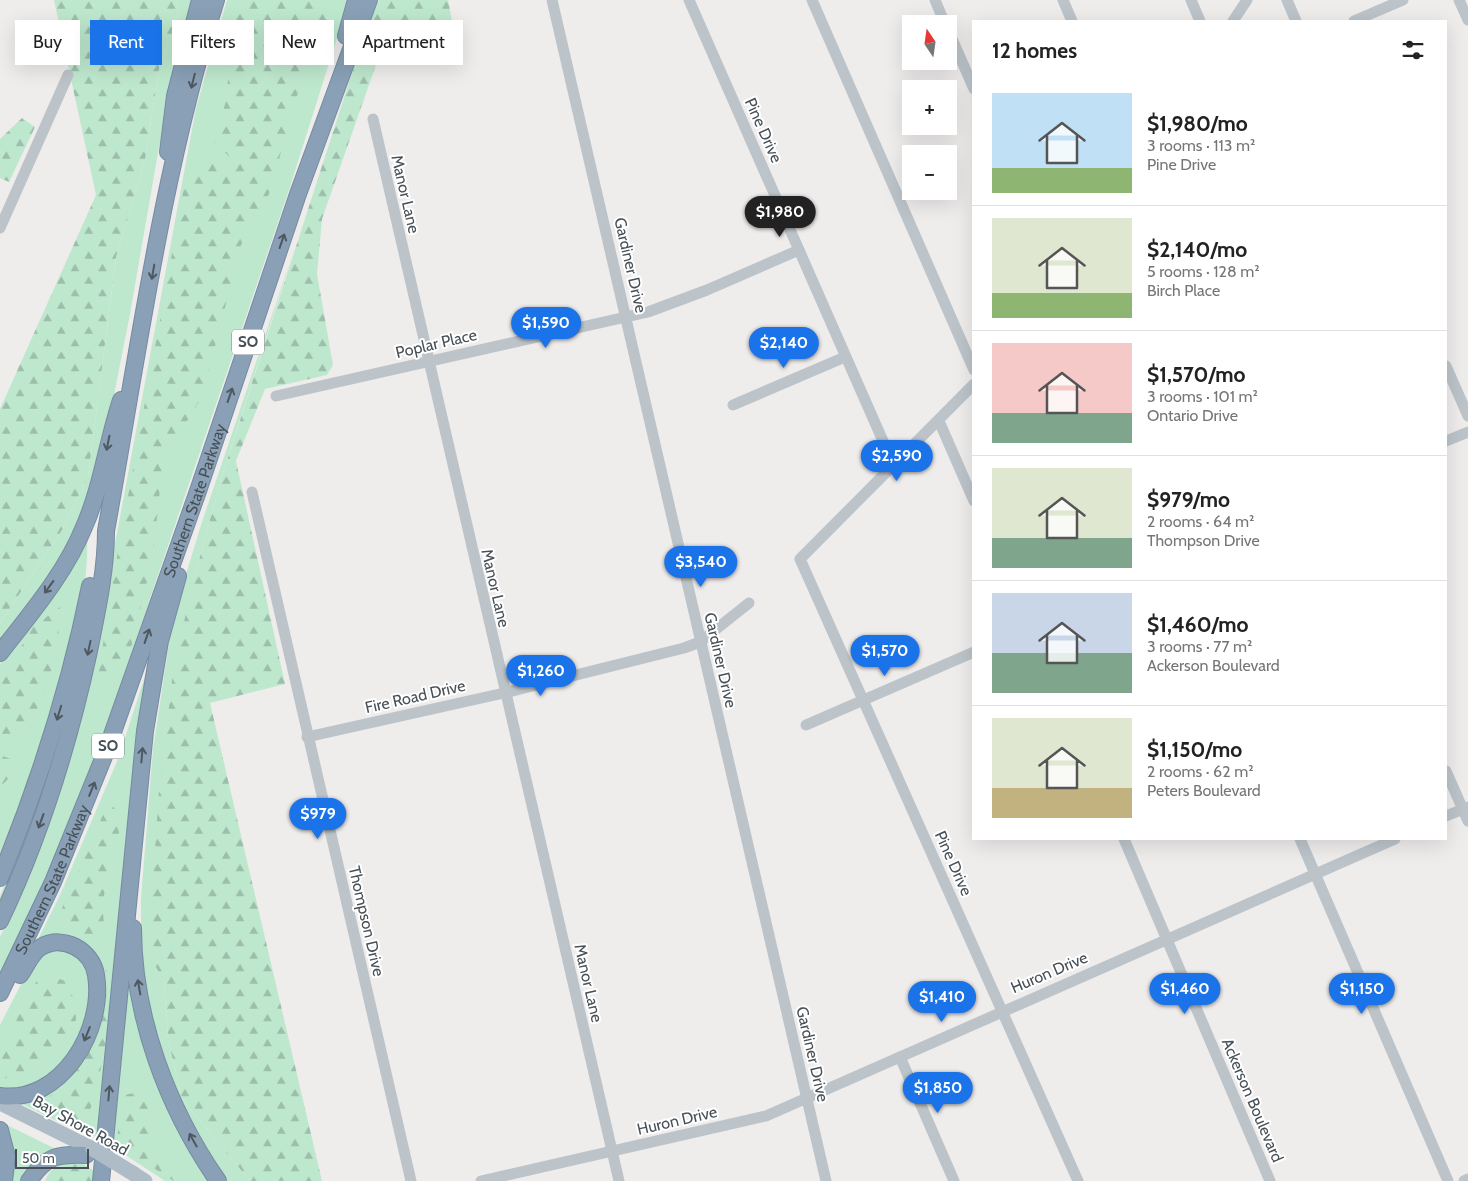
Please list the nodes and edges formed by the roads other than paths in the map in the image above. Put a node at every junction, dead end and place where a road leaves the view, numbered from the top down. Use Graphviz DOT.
graph roads {
  1 [pos="200,0"];
  2 [pos="216,0"];
  3 [pos="356,0"];
  4 [pos="369,0"];
  5 [pos="552,0"];
  6 [pos="689,0"];
  7 [pos="812,0"];
  8 [pos="935,0"];
  9 [pos="1063,0"];
  10 [pos="1191,0"];
  11 [pos="1247,0"];
  12 [pos="1287,0"];
  13 [pos="1403,0"];
  14 [pos="1459,0"];
  15 [pos="941,15"];
  16 [pos="1072,20"];
  17 [pos="1200,20"];
  18 [pos="1234,20"];
  19 [pos="1296,20"];
  20 [pos="1356,20"];
  21 [pos="1468,20"];
  22 [pos="958,53"];
  23 [pos="68,75"];
  24 [pos="972,84"];
  25 [pos="373,119"];
  26 [pos="298,194"];
  27 [pos="1,224"];
  28 [pos="161,224"];
  29 [pos="800,250"];
  30 [pos="626,318"];
  31 [pos="139,347"];
  32 [pos="845,357"];
  33 [pos="427,361"];
  34 [pos="972,365"];
  35 [pos="1447,368"];
  36 [pos="972,386"];
  37 [pos="276,396"];
  38 [pos="733,405"];
  39 [pos="1468,416"];
  40 [pos="939,421"];
  41 [pos="1468,432"];
  42 [pos="1447,441"];
  43 [pos="894,466"];
  44 [pos="198,491"];
  45 [pos="252,492"];
  46 [pos="972,496"];
  47 [pos="106,531"];
  48 [pos="749,603"];
  49 [pos="700,642"];
  50 [pos="0,653"];
  51 [pos="972,653"];
  52 [pos="504,693"];
  53 [pos="862,701"];
  54 [pos="806,725"];
  55 [pos="307,737"];
  56 [pos="1447,773"];
  57 [pos="1466,808"];
  58 [pos="1447,816"];
  59 [pos="1468,821"];
  60 [pos="134,838"];
  61 [pos="1124,840"];
  62 [pos="1300,840"];
  63 [pos="1393,840"];
  64 [pos="1315,874"];
  65 [pos="0,878"];
  66 [pos="0,921"];
  67 [pos="1167,939"];
  68 [pos="0,993"];
  69 [pos="0,1000"];
  70 [pos="1002,1010"];
  71 [pos="900,1057"];
  72 [pos="0,1096"];
  73 [pos="807,1099"];
  74 [pos="0,1103"];
  75 [pos="0,1112"];
  76 [pos="0,1130"];
  77 [pos="612,1152"];
  78 [pos="90,1154"];
  79 [pos="136,1179"];
  80 [pos="1468,1179"];
  81 [pos="4,1181"];
  82 [pos="29,1181"];
  83 [pos="101,1181"];
  84 [pos="218,1181"];
  85 [pos="411,1181"];
  86 [pos="481,1181"];
  87 [pos="618,1181"];
  88 [pos="826,1181"];
  89 [pos="954,1181"];
  90 [pos="1078,1181"];
  91 [pos="1270,1181"];
  92 [pos="1448,1181"];
  93 [pos="1464,1181"];
  1 -- 28 [label="highway"];
  2 -- 28 [label="highway, Southern State Parkway / SO, one-way"];
  3 -- 26 [label="highway"];
  4 -- 26 [label="highway, Southern State Parkway / SO"];
  5 -- 30 [label="street, Gardiner Drive"];
  6 -- 29 [label="street, Pine Drive"];
  7 -- 34 [label="street"];
  8 -- 15 [label="street"];
  9 -- 16 [label="street"];
  10 -- 17 [label="street"];
  11 -- 18 [label="street"];
  12 -- 19 [label="street"];
  13 -- 20 [label="street"];
  14 -- 21 [label="street"];
  22 -- 24 [label="street"];
  23 -- 27 [label="street"];
  25 -- 33 [label="street, Manor Lane"];
  44 -- 26 [label="highway, Southern State Parkway / SO, one-way"];
  28 -- 31 [label="highway, Southern State Parkway / SO, one-way"];
  29 -- 30 [label="street, Poplar Place"];
  29 -- 32 [label="street, Pine Drive"];
  30 -- 33 [label="street, Poplar Place"];
  30 -- 49 [label="street, Gardiner Drive"];
  31 -- 47 [label="highway, Southern State Parkway / SO"];
  31 -- 50 [label="highway, one-way"];
  32 -- 38 [label="street"];
  32 -- 43 [label="street, Pine Drive"];
  33 -- 37 [label="street, Poplar Place"];
  33 -- 52 [label="street, Manor Lane"];
  35 -- 39 [label="street"];
  36 -- 40 [label="street"];
  40 -- 43 [label="street"];
  40 -- 46 [label="street"];
  41 -- 42 [label="street"];
  43 -- 53 [label="street, Pine Drive"];
  60 -- 44 [label="highway, one-way"];
  68 -- 44 [label="highway, Southern State Parkway / SO, one-way"];
  45 -- 55 [label="street, Thompson Drive"];
  47 -- 65 [label="highway, Southern State Parkway / SO, one-way"];
  47 -- 66 [label="highway, Southern State Parkway / SO, one-way"];
  48 -- 49 [label="street, Fire Road Drive"];
  49 -- 52 [label="street, Fire Road Drive"];
  49 -- 73 [label="street, Gardiner Drive"];
  51 -- 53 [label="street"];
  52 -- 55 [label="street, Fire Road Drive"];
  52 -- 77 [label="street, Manor Lane"];
  53 -- 54 [label="street"];
  53 -- 70 [label="street, Pine Drive"];
  55 -- 85 [label="street, Thompson Drive"];
  56 -- 57 [label="street"];
  57 -- 58 [label="street"];
  57 -- 59 [label="street"];
  83 -- 60 [label="highway, one-way"];
  84 -- 60 [label="highway, one-way"];
  61 -- 67 [label="street, Ackerson Boulevard"];
  62 -- 64 [label="street"];
  63 -- 64 [label="street, Huron Drive"];
  64 -- 67 [label="street, Huron Drive"];
  64 -- 92 [label="street"];
  67 -- 70 [label="street, Huron Drive"];
  67 -- 91 [label="street, Ackerson Boulevard"];
  69 -- 72 [label="highway, one-way"];
  70 -- 71 [label="street, Huron Drive"];
  70 -- 90 [label="street, Pine Drive"];
  71 -- 73 [label="street, Huron Drive"];
  71 -- 89 [label="street"];
  73 -- 77 [label="street, Huron Drive"];
  73 -- 88 [label="street, Gardiner Drive"];
  74 -- 78 [label="main road, Bay Shore Road"];
  75 -- 78 [label="main road, Bay Shore Road"];
  76 -- 81 [label="highway"];
  77 -- 86 [label="street, Huron Drive"];
  77 -- 87 [label="street, Manor Lane"];
  78 -- 79 [label="main road, Bay Shore Road, bridge"];
  78 -- 82 [label="highway"];
  80 -- 93 [label="street"];
}
